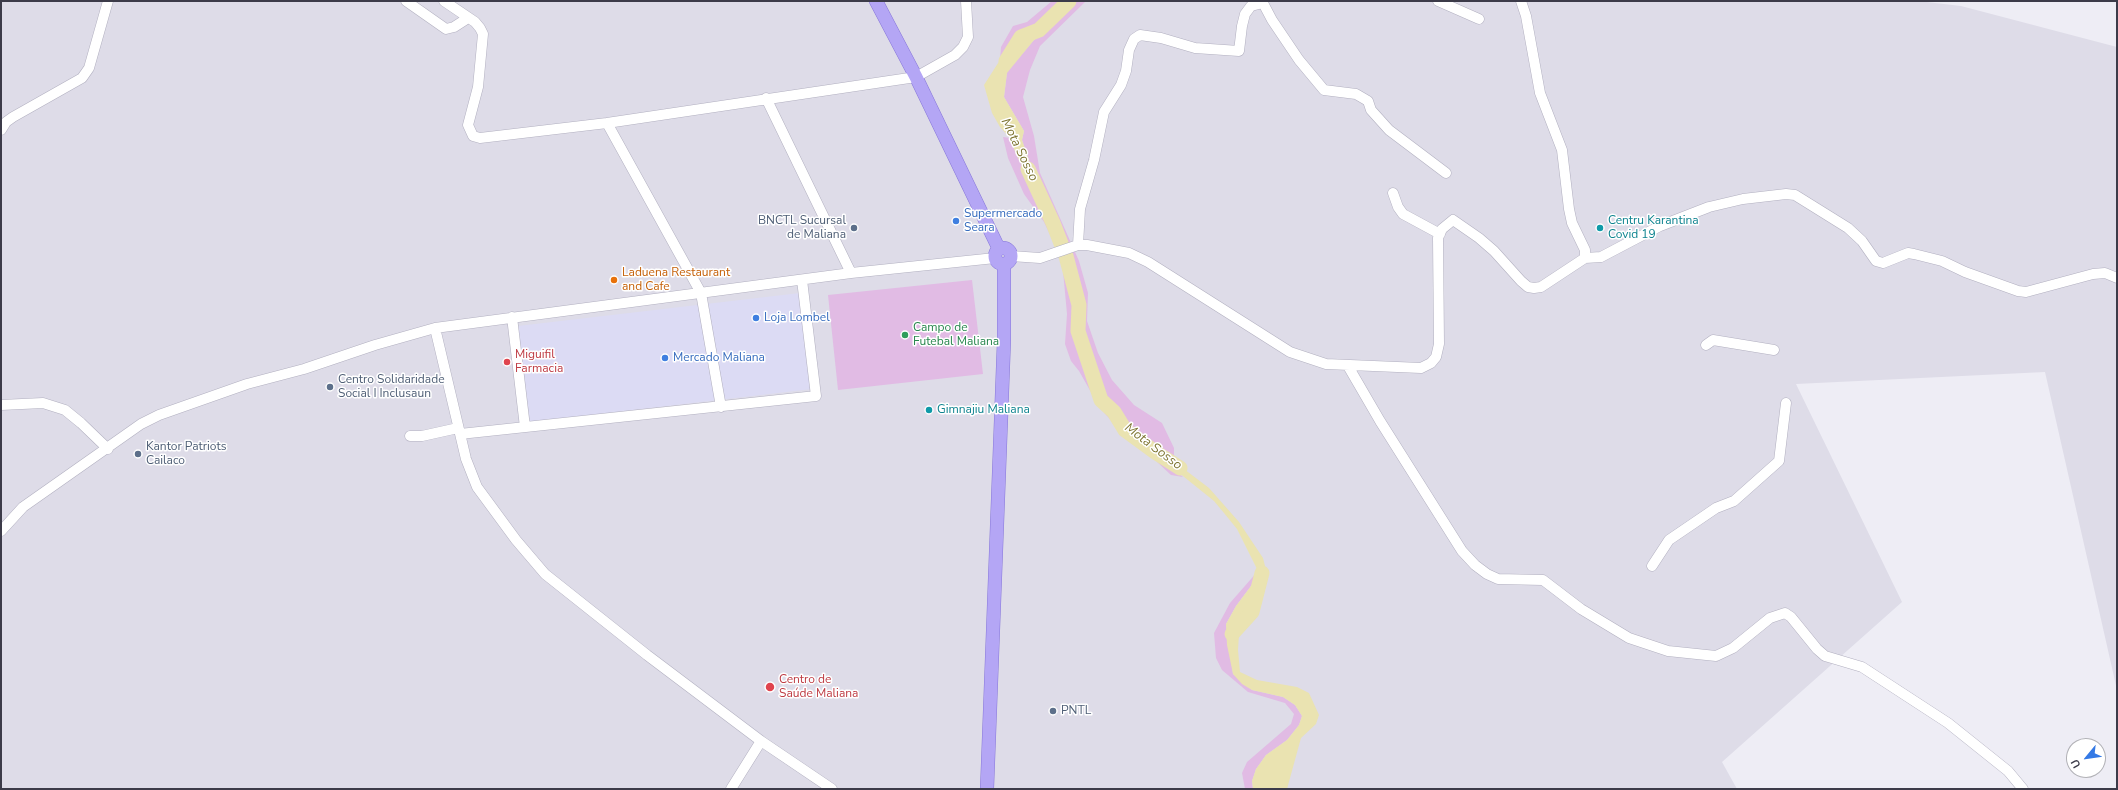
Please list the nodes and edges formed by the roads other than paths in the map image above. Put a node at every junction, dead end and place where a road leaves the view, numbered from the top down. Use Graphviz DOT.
graph roads {
  1 [pos="108,1"];
  2 [pos="406,1"];
  3 [pos="444,1"];
  4 [pos="876,1"];
  5 [pos="966,1"];
  6 [pos="1438,1"];
  7 [pos="1521,1"];
  8 [pos="1263,2"];
  9 [pos="468,18"];
  10 [pos="1479,19"];
  11 [pos="916,77"];
  12 [pos="766,98"];
  13 [pos="607,123"];
  14 [pos="1,130"];
  15 [pos="1446,173"];
  16 [pos="1393,193"];
  17 [pos="1440,234"];
  18 [pos="1078,245"];
  19 [pos="1002,257"];
  20 [pos="1585,258"];
  21 [pos="851,273"];
  22 [pos="2117,278"];
  23 [pos="802,280"];
  24 [pos="701,293"];
  25 [pos="512,317"];
  26 [pos="435,328"];
  27 [pos="1706,345"];
  28 [pos="1774,350"];
  29 [pos="1348,366"];
  30 [pos="1786,403"];
  31 [pos="1,405"];
  32 [pos="721,407"];
  33 [pos="525,427"];
  34 [pos="459,431"];
  35 [pos="410,436"];
  36 [pos="108,449"];
  37 [pos="1,531"];
  38 [pos="1652,566"];
  39 [pos="761,741"];
  40 [pos="735,787"];
  41 [pos="832,789"];
  42 [pos="987,789"];
  43 [pos="2023,789"];
  1 -- 14 [label="street"];
  2 -- 9 [label="street"];
  3 -- 9 [label="street"];
  4 -- 11 [label="main road"];
  5 -- 11 [label="street"];
  6 -- 10 [label="street"];
  7 -- 20 [label="street"];
  8 -- 15 [label="street"];
  8 -- 18 [label="street"];
  9 -- 13 [label="street"];
  11 -- 12 [label="street"];
  11 -- 19 [label="main road"];
  12 -- 13 [label="street"];
  12 -- 21 [label="street"];
  13 -- 24 [label="street"];
  16 -- 17 [label="street"];
  17 -- 20 [label="street"];
  17 -- 29 [label="street"];
  18 -- 19 [label="street"];
  18 -- 29 [label="street"];
  19 -- 21 [label="street"];
  19 -- 42 [label="main road"];
  20 -- 22 [label="street"];
  21 -- 23 [label="street"];
  23 -- 24 [label="street"];
  23 -- 32 [label="street"];
  24 -- 25 [label="street"];
  24 -- 32 [label="street"];
  25 -- 26 [label="street"];
  25 -- 33 [label="street"];
  26 -- 34 [label="street"];
  26 -- 36 [label="street"];
  27 -- 28 [label="street"];
  29 -- 43 [label="street"];
  30 -- 38 [label="street"];
  31 -- 36 [label="street"];
  32 -- 33 [label="street"];
  33 -- 34 [label="street"];
  34 -- 35 [label="street"];
  34 -- 39 [label="street"];
  36 -- 37 [label="street"];
  39 -- 40 [label="street"];
  39 -- 41 [label="street"];
}
